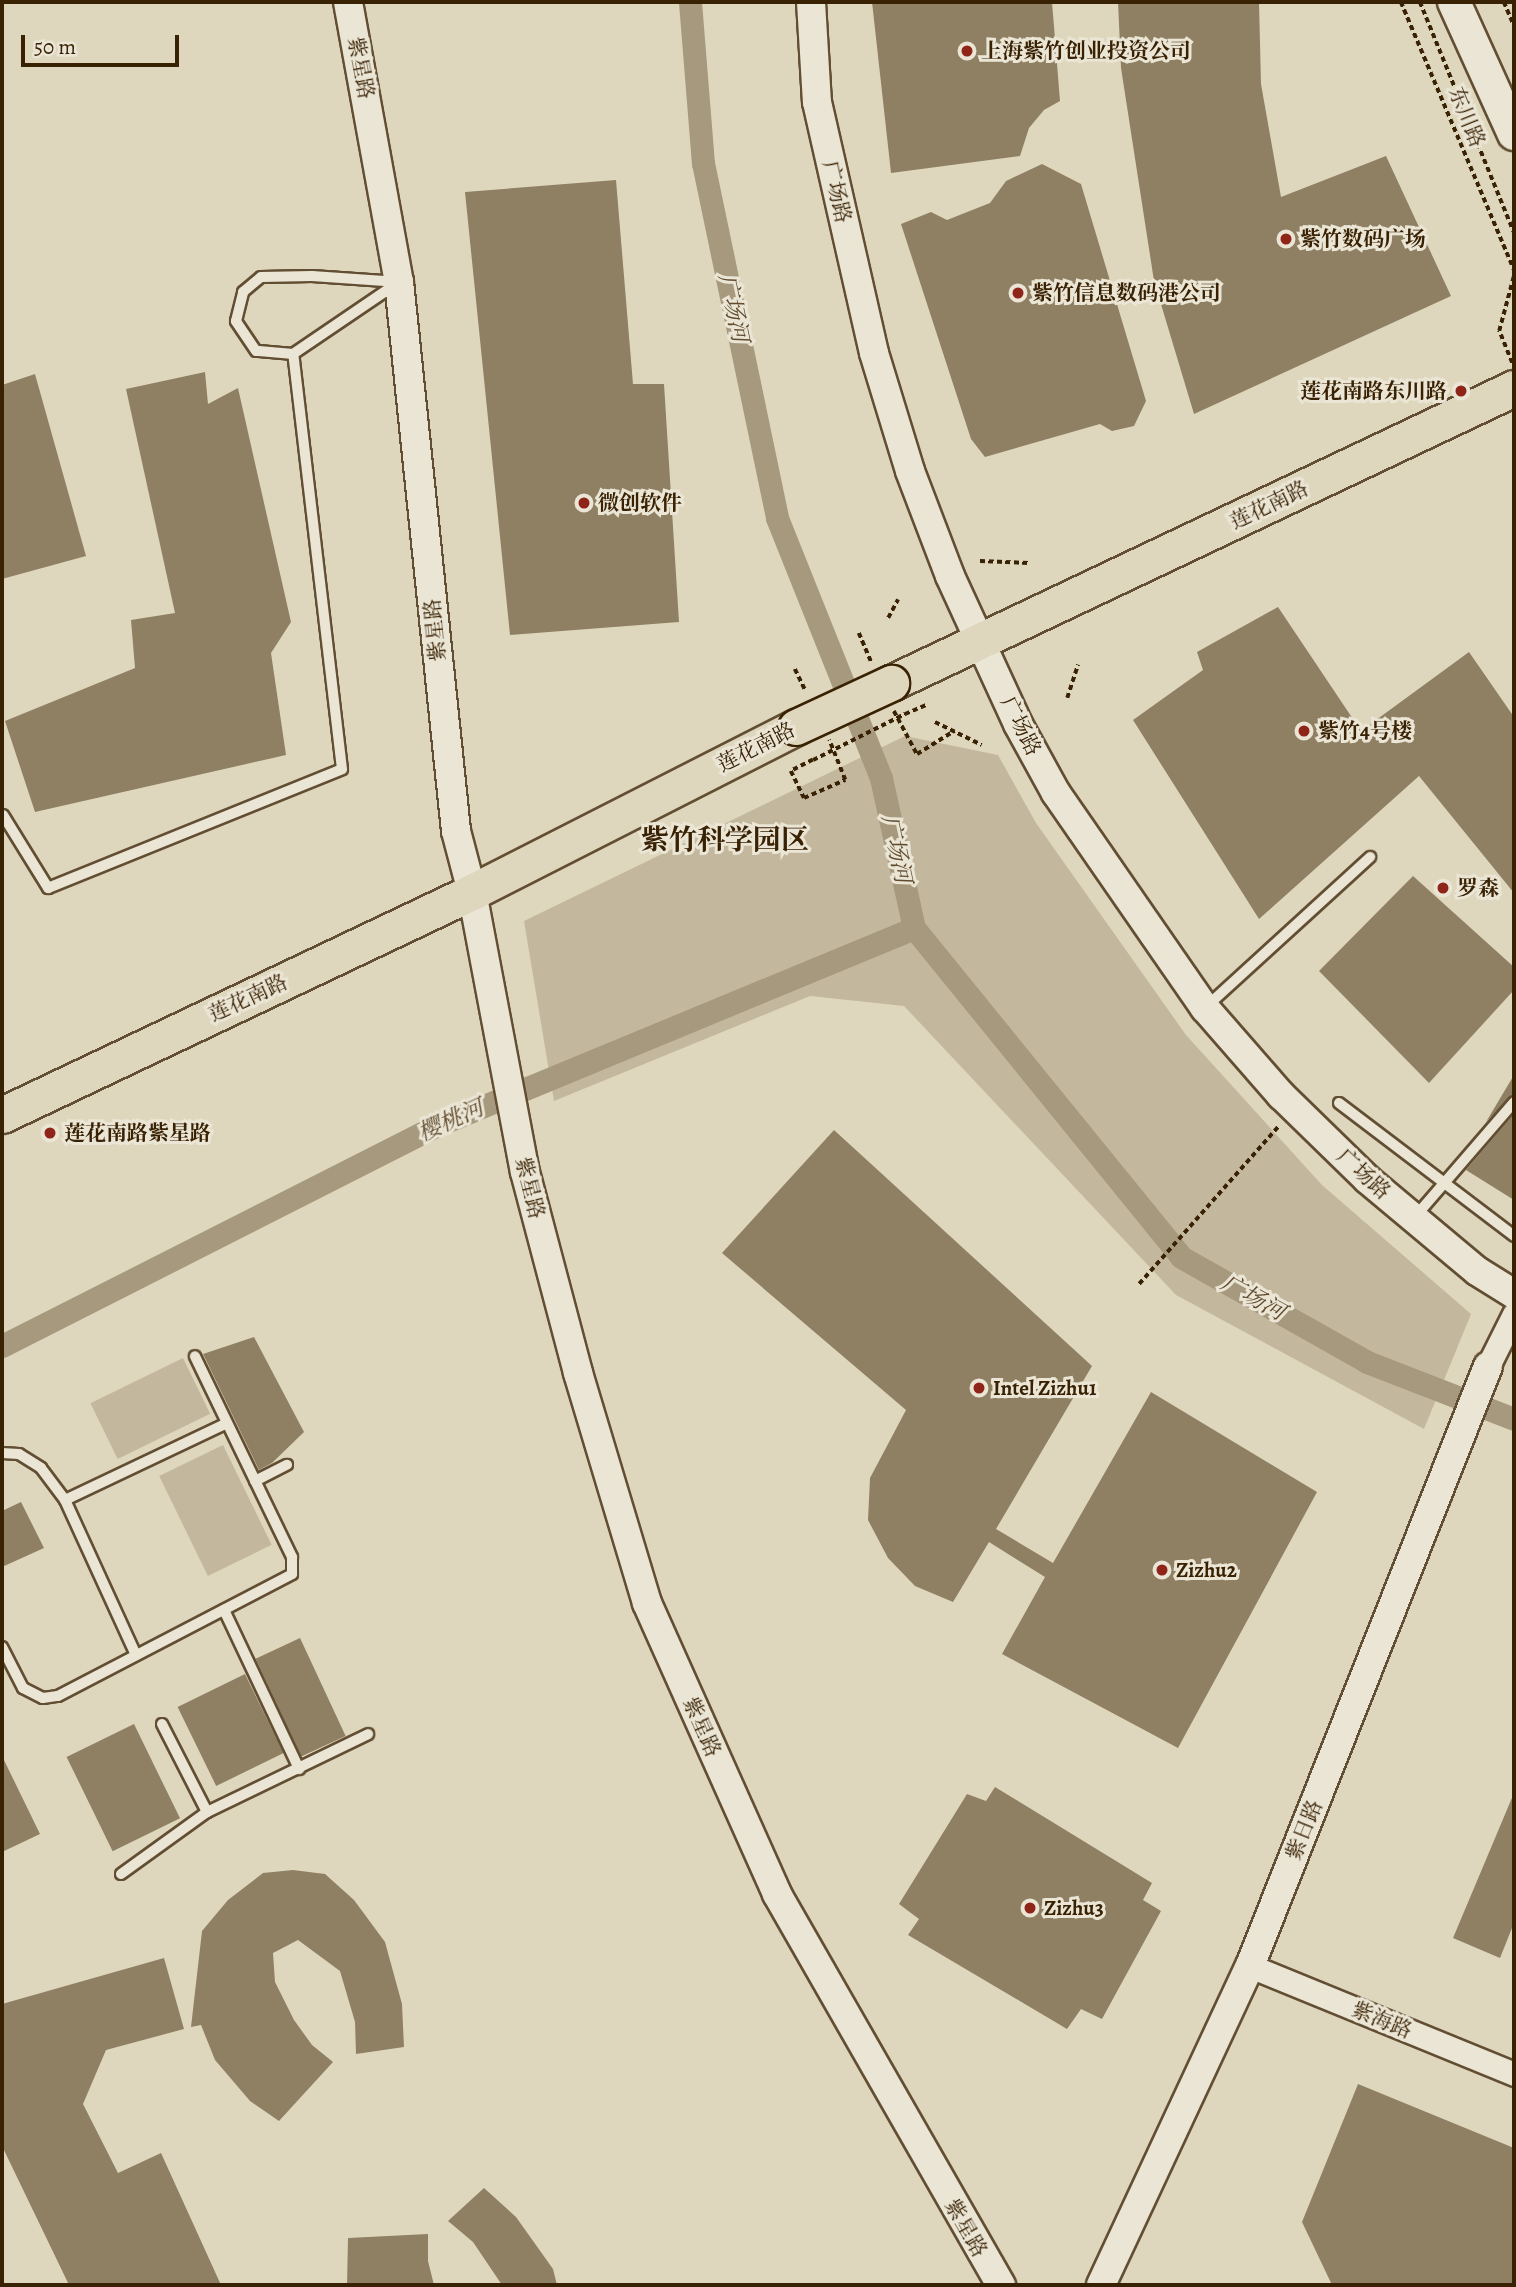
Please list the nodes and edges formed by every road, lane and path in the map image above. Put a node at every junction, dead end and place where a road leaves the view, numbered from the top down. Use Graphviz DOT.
graph roads {
  1 [pos="348,2"];
  2 [pos="811,2"];
  3 [pos="1401,2"];
  4 [pos="1420,2"];
  5 [pos="1454,2"];
  6 [pos="1504,2"];
  7 [pos="1514,26"];
  8 [pos="1514,134"];
  9 [pos="1514,232"];
  10 [pos="1514,272"];
  11 [pos="398,282"];
  12 [pos="293,354"];
  13 [pos="1514,369"];
  14 [pos="1514,388"];
  15 [pos="980,561"];
  16 [pos="1029,563"];
  17 [pos="898,599"];
  18 [pos="888,618"];
  19 [pos="979,643"];
  20 [pos="1078,664"];
  21 [pos="898,698"];
  22 [pos="1067,698"];
  23 [pos="928,704"];
  24 [pos="935,722"];
  25 [pos="954,731"];
  26 [pos="905,736"];
  27 [pos="982,745"];
  28 [pos="842,766"];
  29 [pos="3,815"];
  30 [pos="1370,857"];
  31 [pos="472,892"];
  32 [pos="1205,1008"];
  33 [pos="1514,1102"];
  34 [pos="1339,1103"];
  35 [pos="1295,1108"];
  36 [pos="2,1115"];
  37 [pos="1445,1183"];
  38 [pos="1415,1218"];
  39 [pos="1514,1236"];
  40 [pos="1139,1284"];
  41 [pos="1514,1294"];
  42 [pos="1514,1314"];
  43 [pos="195,1356"];
  44 [pos="1488,1366"];
  45 [pos="227,1423"];
  46 [pos="2,1453"];
  47 [pos="287,1465"];
  48 [pos="255,1481"];
  49 [pos="65,1500"];
  50 [pos="224,1610"];
  51 [pos="2,1647"];
  52 [pos="136,1656"];
  53 [pos="14,1670"];
  54 [pos="2,1676"];
  55 [pos="162,1724"];
  56 [pos="368,1734"];
  57 [pos="299,1769"];
  58 [pos="207,1812"];
  59 [pos="121,1874"];
  60 [pos="1250,1966"];
  61 [pos="1514,2074"];
  62 [pos="1001,2285"];
  63 [pos="1101,2285"];
  1 -- 11 [label="street, 紫星路"];
  2 -- 19 [label="street, 广场路"];
  3 -- 10 [label="path"];
  4 -- 9 [label="path, 东川路"];
  5 -- 8 [label="main road, 东川路"];
  6 -- 7 [label="path"];
  10 -- 13 [label="path"];
  11 -- 12 [label="lane"];
  11 -- 12 [label="lane"];
  11 -- 31 [label="street, 紫星路"];
  12 -- 29 [label="lane"];
  14 -- 19 [label="main road, 莲花南路"];
  15 -- 16 [label="path"];
  17 -- 18 [label="path"];
  19 -- 21 [label="main road, 莲花南路"];
  19 -- 32 [label="street, 广场路"];
  20 -- 22 [label="path"];
  21 -- 23 [label="path"];
  21 -- 28 [label="path, bridge"];
  21 -- 31 [label="main road, 莲花南路, bridge"];
  24 -- 25 [label="path"];
  25 -- 26 [label="path"];
  25 -- 27 [label="path"];
  30 -- 32 [label="lane"];
  31 -- 36 [label="main road, 莲花南路"];
  31 -- 62 [label="street, 紫星路"];
  32 -- 35 [label="street, 广场路"];
  33 -- 37 [label="lane"];
  34 -- 37 [label="lane"];
  35 -- 38 [label="street, 广场路"];
  35 -- 40 [label="path"];
  37 -- 38 [label="lane"];
  37 -- 39 [label="lane"];
  38 -- 41 [label="street, 广场路"];
  42 -- 44 [label="street"];
  43 -- 45 [label="lane"];
  44 -- 60 [label="street, 紫日路"];
  45 -- 48 [label="lane"];
  45 -- 49 [label="lane"];
  46 -- 49 [label="lane"];
  47 -- 48 [label="lane"];
  48 -- 50 [label="lane"];
  49 -- 52 [label="lane"];
  50 -- 52 [label="lane"];
  50 -- 57 [label="lane"];
  51 -- 53 [label="lane"];
  52 -- 53 [label="lane"];
  53 -- 54 [label="lane"];
  55 -- 58 [label="lane"];
  56 -- 57 [label="lane"];
  57 -- 58 [label="lane"];
  58 -- 59 [label="lane"];
  60 -- 61 [label="street, 紫海路"];
  60 -- 63 [label="street, 紫日路"];
}
